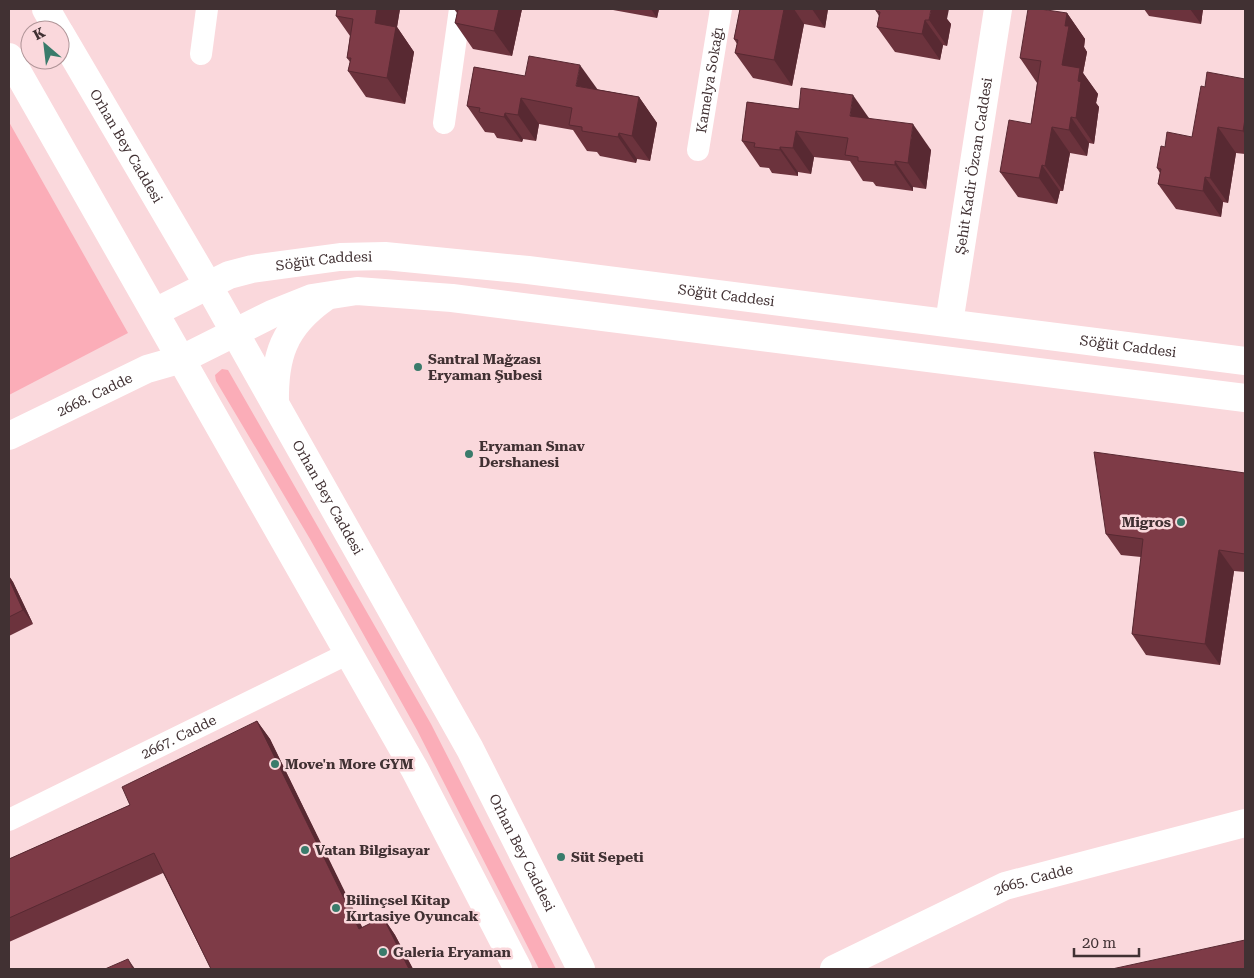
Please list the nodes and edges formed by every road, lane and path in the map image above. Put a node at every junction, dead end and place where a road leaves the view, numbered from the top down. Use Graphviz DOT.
graph roads {
  1 [pos="46,9"];
  2 [pos="207,9"];
  3 [pos="460,9"];
  4 [pos="721,9"];
  5 [pos="998,9"];
  6 [pos="52,20"];
  7 [pos="70,50"];
  8 [pos="201,54"];
  9 [pos="9,57"];
  10 [pos="444,123"];
  11 [pos="698,150"];
  12 [pos="208,285"];
  13 [pos="331,293"];
  14 [pos="155,312"];
  15 [pos="949,323"];
  16 [pos="235,332"];
  17 [pos="182,359"];
  18 [pos="1245,361"];
  19 [pos="1245,398"];
  20 [pos="275,403"];
  21 [pos="9,436"];
  22 [pos="349,653"];
  23 [pos="9,820"];
  24 [pos="1245,823"];
  25 [pos="518,969"];
  26 [pos="581,969"];
  27 [pos="834,969"];
  1 -- 6 [label="main road"];
  2 -- 8 [label="street"];
  3 -- 10 [label="street"];
  4 -- 11 [label="street, Kamelya Sokağı"];
  5 -- 15 [label="main road, Şehit Kadir Özcan Caddesi"];
  7 -- 12 [label="main road, Orhan Bey Caddesi"];
  9 -- 14 [label="main road"];
  12 -- 14 [label="main road, Söğüt Caddesi"];
  12 -- 15 [label="main road, Söğüt Caddesi"];
  12 -- 16 [label="main road, Orhan Bey Caddesi"];
  13 -- 16 [label="main road"];
  13 -- 19 [label="main road"];
  13 -- 20 [label="main road"];
  14 -- 17 [label="main road"];
  15 -- 18 [label="main road, Söğüt Caddesi"];
  16 -- 17 [label="main road, 2668. Cadde"];
  16 -- 20 [label="main road, Orhan Bey Caddesi"];
  17 -- 21 [label="main road, 2668. Cadde"];
  17 -- 22 [label="main road"];
  20 -- 26 [label="main road, Orhan Bey Caddesi"];
  22 -- 23 [label="street, 2667. Cadde"];
  22 -- 25 [label="main road"];
  24 -- 27 [label="main road, 2665. Cadde"];
}
